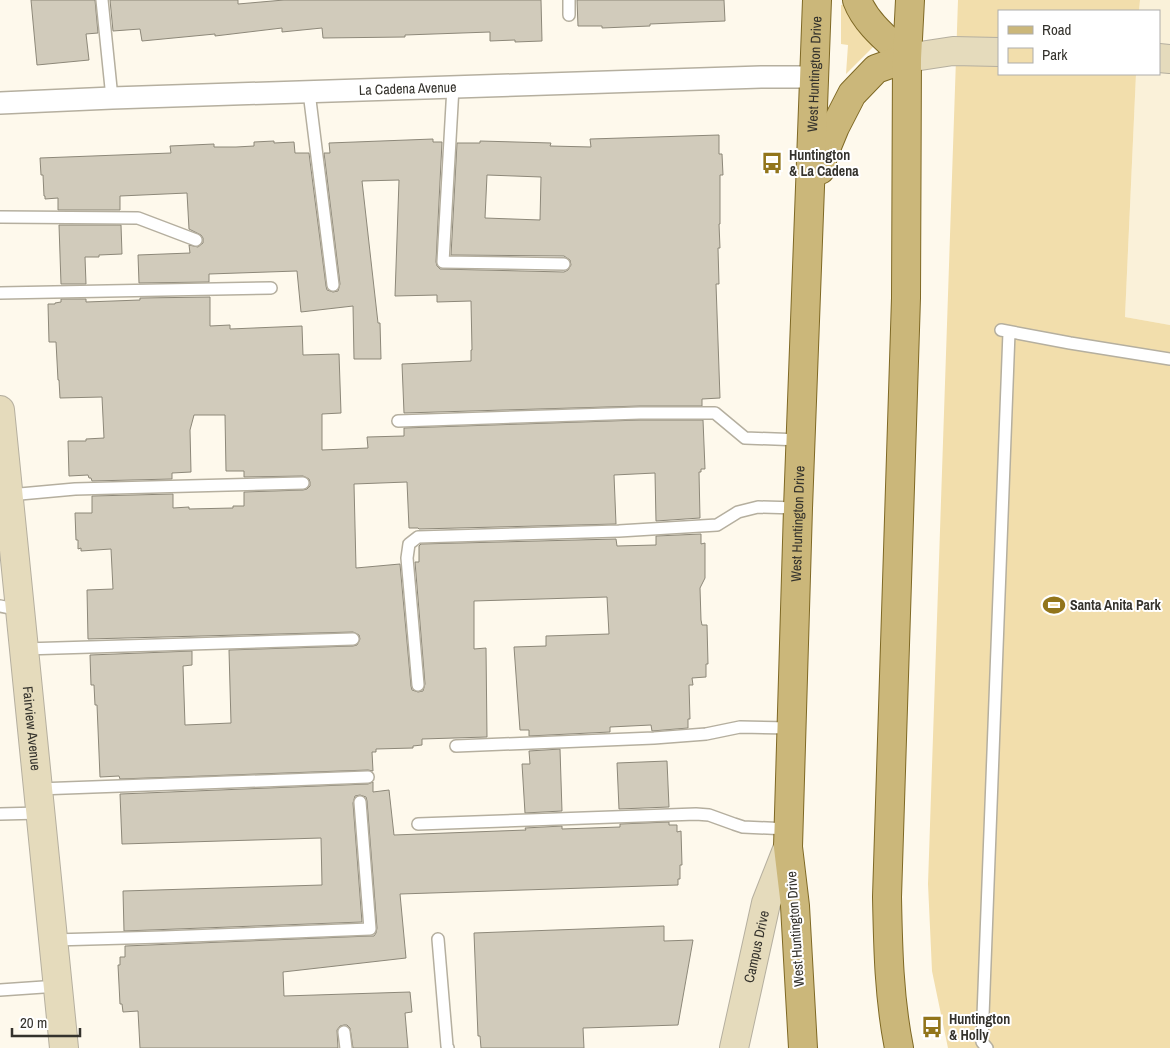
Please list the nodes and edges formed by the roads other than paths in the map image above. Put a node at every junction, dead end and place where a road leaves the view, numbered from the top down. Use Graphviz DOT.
graph roads {
  1 [pos="102,0"];
  2 [pos="568,0"];
  3 [pos="817,0"];
  4 [pos="857,0"];
  5 [pos="910,0"];
  6 [pos="569,15"];
  7 [pos="990,52"];
  8 [pos="907,58"];
  9 [pos="814,77"];
  10 [pos="453,87"];
  11 [pos="309,92"];
  12 [pos="112,98"];
  13 [pos="0,103"];
  14 [pos="0,217"];
  15 [pos="809,223"];
  16 [pos="196,240"];
  17 [pos="564,264"];
  18 [pos="332,285"];
  19 [pos="271,288"];
  20 [pos="0,293"];
  21 [pos="1170,359"];
  22 [pos="0,410"];
  23 [pos="398,421"];
  24 [pos="800,440"];
  25 [pos="303,483"];
  26 [pos="9,495"];
  27 [pos="798,508"];
  28 [pos="8,560"];
  29 [pos="10,608"];
  30 [pos="353,639"];
  31 [pos="24,649"];
  32 [pos="418,685"];
  33 [pos="791,728"];
  34 [pos="456,746"];
  35 [pos="368,777"];
  36 [pos="40,801"];
  37 [pos="360,802"];
  38 [pos="0,814"];
  39 [pos="418,824"];
  40 [pos="788,838"];
  41 [pos="438,939"];
  42 [pos="53,940"];
  43 [pos="58,986"];
  44 [pos="0,990"];
  45 [pos="344,1032"];
  46 [pos="731,1047"];
  47 [pos="64,1048"];
  48 [pos="346,1048"];
  49 [pos="448,1048"];
  50 [pos="803,1048"];
  51 [pos="899,1048"];
  52 [pos="987,1048"];
  1 -- 12 [label="lane"];
  2 -- 6 [label="lane"];
  3 -- 9 [label="main road, West Huntington Drive"];
  4 -- 8 [label="main road"];
  5 -- 8 [label="main road"];
  7 -- 8 [label="street"];
  8 -- 15 [label="main road"];
  8 -- 51 [label="main road"];
  9 -- 10 [label="street, La Cadena Avenue"];
  9 -- 15 [label="main road, West Huntington Drive"];
  10 -- 11 [label="street, La Cadena Avenue"];
  10 -- 17 [label="lane"];
  11 -- 12 [label="street, La Cadena Avenue"];
  11 -- 18 [label="lane"];
  12 -- 13 [label="street, La Cadena Avenue"];
  14 -- 16 [label="lane"];
  15 -- 24 [label="main road, West Huntington Drive"];
  19 -- 20 [label="lane"];
  21 -- 52 [label="lane"];
  22 -- 26 [label="street, Fairview Avenue"];
  23 -- 24 [label="lane"];
  24 -- 27 [label="main road, West Huntington Drive"];
  25 -- 26 [label="lane"];
  26 -- 28 [label="street, Fairview Avenue"];
  27 -- 32 [label="lane"];
  27 -- 33 [label="main road, West Huntington Drive"];
  28 -- 29 [label="street, Fairview Avenue"];
  29 -- 31 [label="street, Fairview Avenue"];
  30 -- 31 [label="lane"];
  31 -- 36 [label="street, Fairview Avenue"];
  33 -- 34 [label="lane"];
  33 -- 40 [label="main road, West Huntington Drive"];
  35 -- 36 [label="lane"];
  36 -- 38 [label="lane"];
  36 -- 42 [label="street, Fairview Avenue"];
  37 -- 42 [label="lane"];
  39 -- 40 [label="lane"];
  40 -- 46 [label="street, Campus Drive"];
  40 -- 50 [label="main road, West Huntington Drive"];
  41 -- 49 [label="lane"];
  42 -- 43 [label="street, Fairview Avenue"];
  43 -- 44 [label="lane"];
  43 -- 47 [label="street, Fairview Avenue"];
  45 -- 48 [label="lane"];
}
